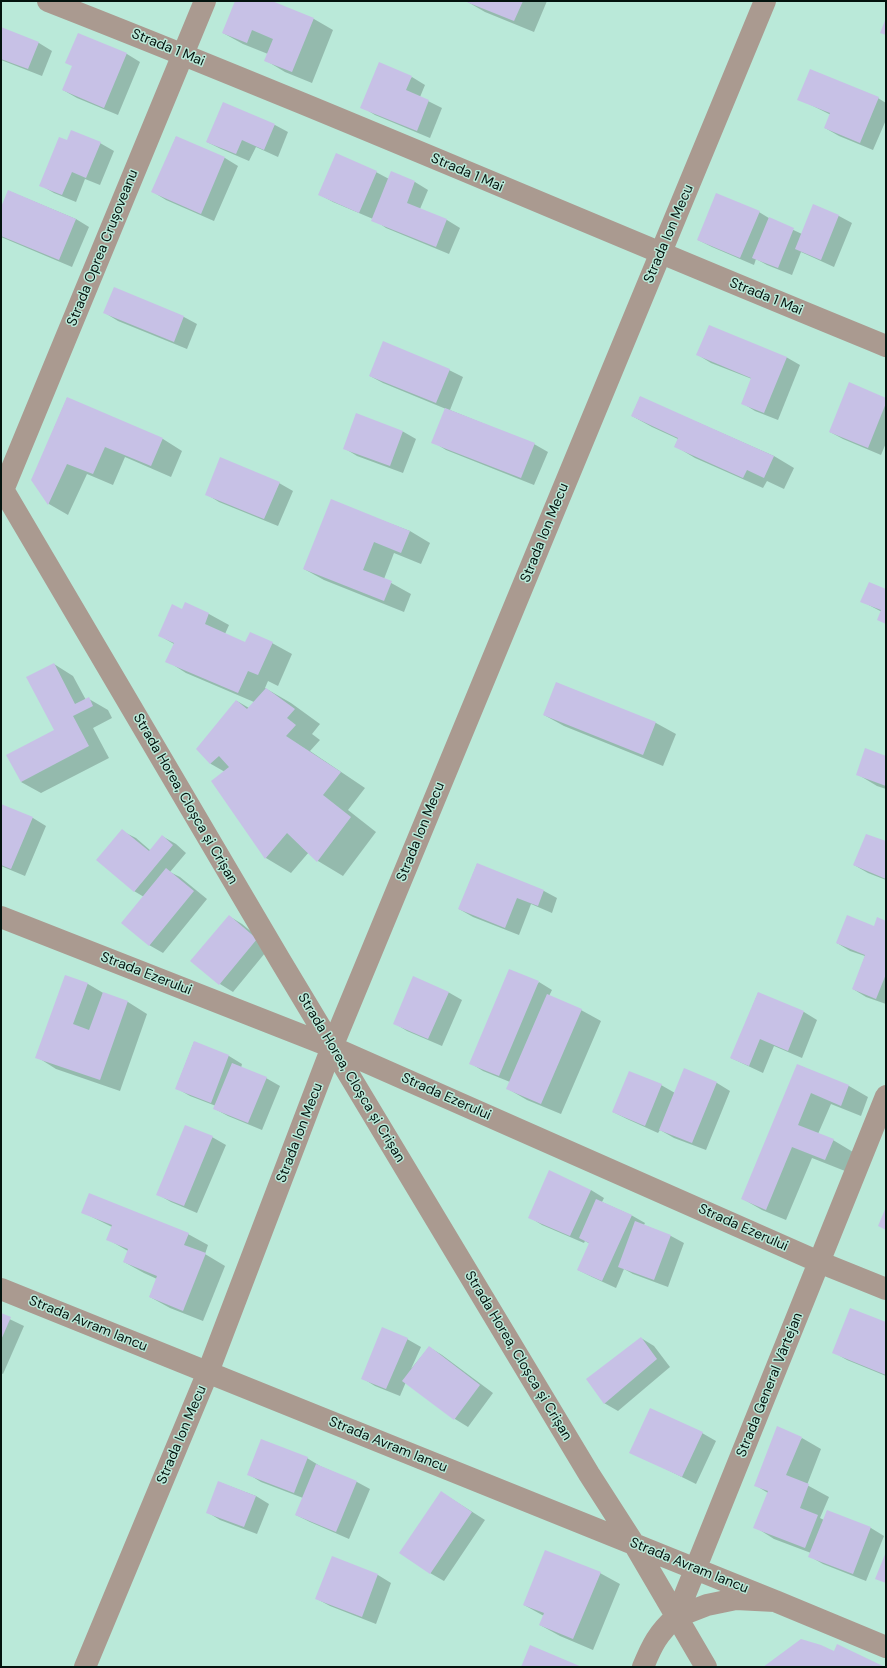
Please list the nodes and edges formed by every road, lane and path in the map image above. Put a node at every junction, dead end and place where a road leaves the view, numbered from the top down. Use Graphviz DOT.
graph roads {
  1 [pos="48,1"];
  2 [pos="206,1"];
  3 [pos="765,1"];
  4 [pos="184,54"];
  5 [pos="660,254"];
  6 [pos="886,346"];
  7 [pos="2,490"];
  8 [pos="1,917"];
  9 [pos="332,1047"];
  10 [pos="886,1096"];
  11 [pos="819,1262"];
  12 [pos="1,1289"];
  13 [pos="886,1290"];
  14 [pos="208,1372"];
  15 [pos="634,1544"];
  16 [pos="696,1569"];
  17 [pos="775,1601"];
  18 [pos="676,1617"];
  19 [pos="886,1647"];
  20 [pos="85,1667"];
  21 [pos="643,1667"];
  22 [pos="706,1667"];
  1 -- 4 [label="street, Strada 1 Mai"];
  2 -- 4 [label="street, Strada Oprea Crușoveanu"];
  3 -- 5 [label="street, Strada Ion Mecu"];
  4 -- 5 [label="street, Strada 1 Mai"];
  4 -- 7 [label="street, Strada Oprea Crușoveanu"];
  5 -- 6 [label="street, Strada 1 Mai"];
  5 -- 9 [label="street, Strada Ion Mecu"];
  7 -- 9 [label="street, Strada Horea, Cloșca și Crișan"];
  8 -- 9 [label="street, Strada Ezerului"];
  9 -- 11 [label="street, Strada Ezerului"];
  9 -- 14 [label="street, Strada Ion Mecu"];
  9 -- 15 [label="street, Strada Horea, Cloșca și Crișan"];
  10 -- 11 [label="street, Strada General Vârtejan"];
  11 -- 13 [label="street, Strada Ezerului"];
  11 -- 16 [label="street, Strada General Vârtejan"];
  12 -- 14 [label="street, Strada Avram Iancu"];
  14 -- 15 [label="street, Strada Avram Iancu"];
  14 -- 20 [label="street, Strada Ion Mecu"];
  15 -- 16 [label="street, Strada Avram Iancu"];
  15 -- 18 [label="street, Strada Horea, Cloșca și Crișan"];
  16 -- 17 [label="street, Strada Avram Iancu"];
  16 -- 18 [label="street, Strada General Vârtejan"];
  17 -- 18 [label="street, Strada Avram Iancu"];
  17 -- 19 [label="street, Strada Avram Iancu"];
  18 -- 21 [label="street, Strada General Vârtejan"];
  18 -- 22 [label="street, Strada Horea, Cloșca și Crișan"];
}
